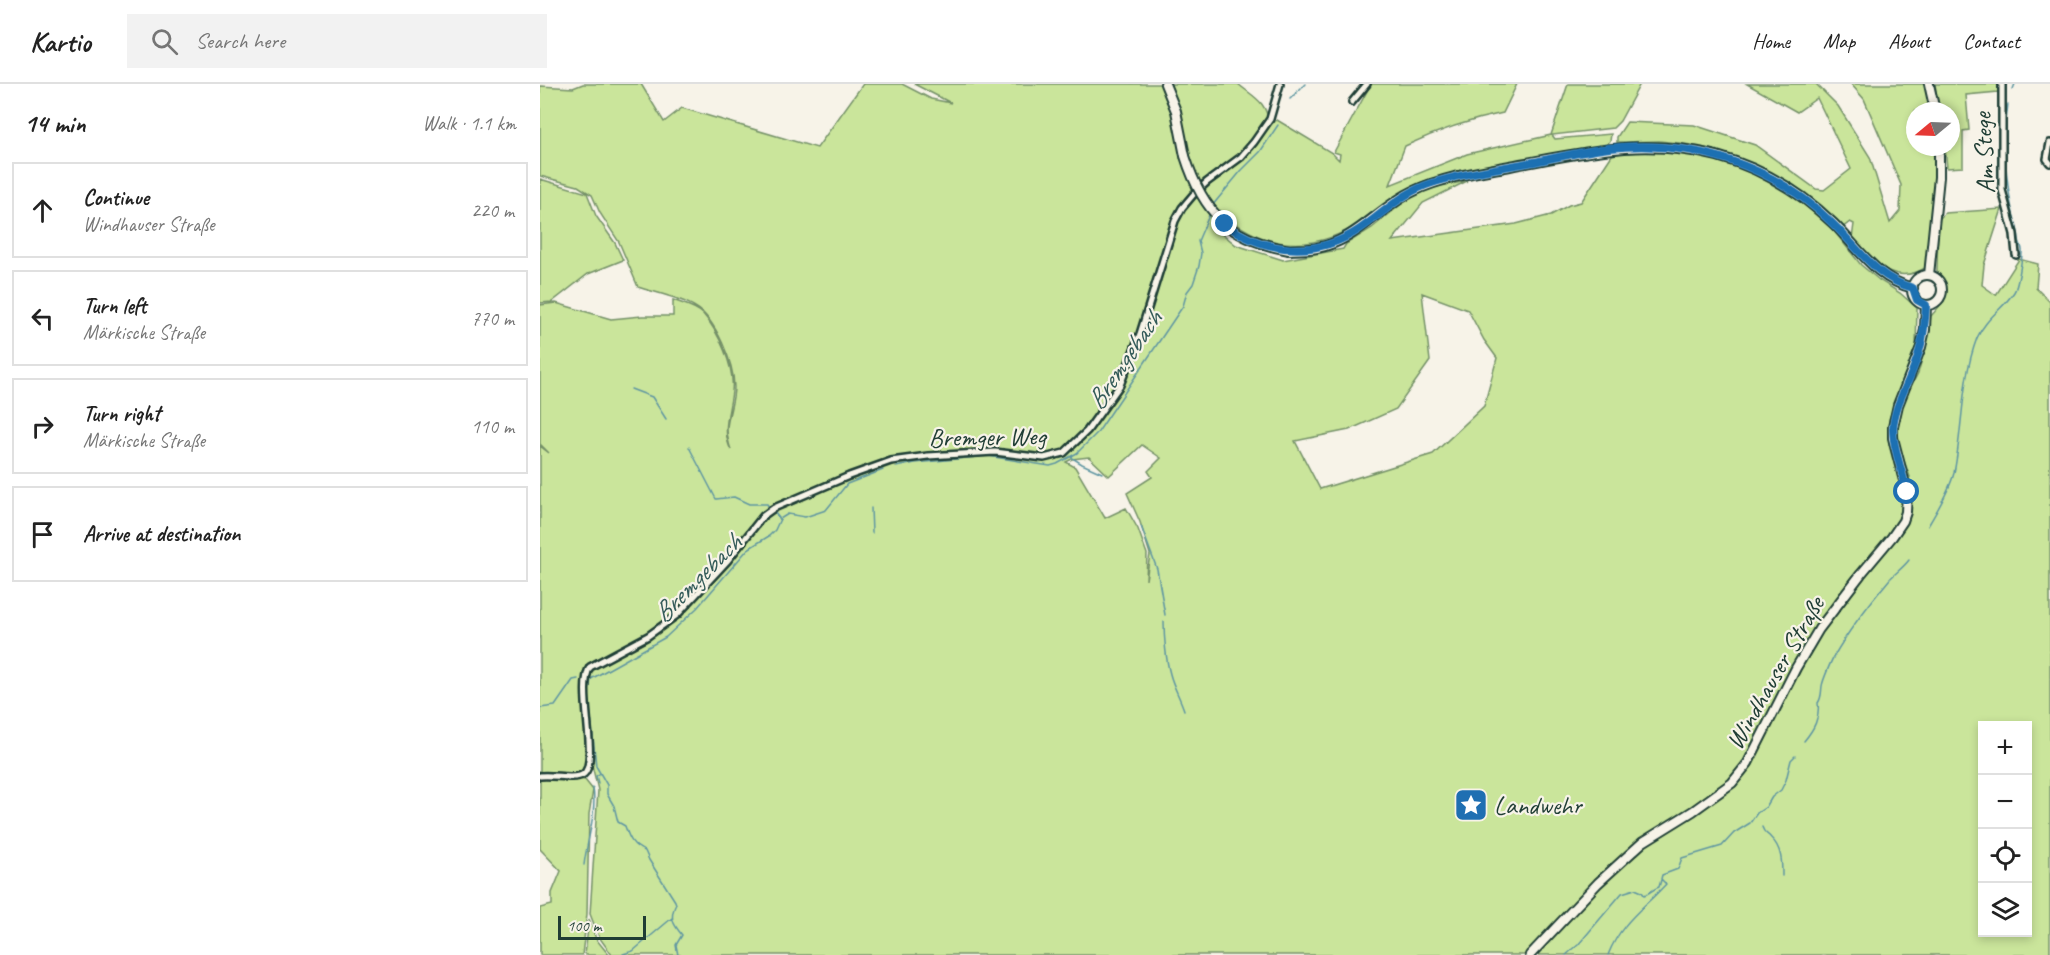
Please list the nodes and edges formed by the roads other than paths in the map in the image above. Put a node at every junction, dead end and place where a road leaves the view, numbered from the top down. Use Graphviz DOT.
graph roads {
  1 [pos="1165,84"];
  2 [pos="1280,84"];
  3 [pos="1367,84"];
  4 [pos="1929,84"];
  5 [pos="2002,84"];
  6 [pos="1352,102"];
  7 [pos="1933,102"];
  8 [pos="2050,143"];
  9 [pos="1939,156"];
  10 [pos="2050,163"];
  11 [pos="2016,255"];
  12 [pos="1929,275"];
  13 [pos="1913,288"];
  14 [pos="1926,305"];
  15 [pos="540,776"];
  16 [pos="1530,955"];
  1 -- 13 [label="main road, bridge"];
  2 -- 15 [label="street, Bremger Weg"];
  3 -- 6 [label="street"];
  4 -- 7 [label="main road"];
  5 -- 11 [label="street, Am Stege"];
  8 -- 10 [label="street"];
  9 -- 12 [label="main road, Windhauser Straße"];
  12 -- 13 [label="main road"];
  12 -- 14 [label="main road, Windhauser Straße"];
  13 -- 14 [label="main road"];
  14 -- 16 [label="main road, Windhauser Straße"];
}
